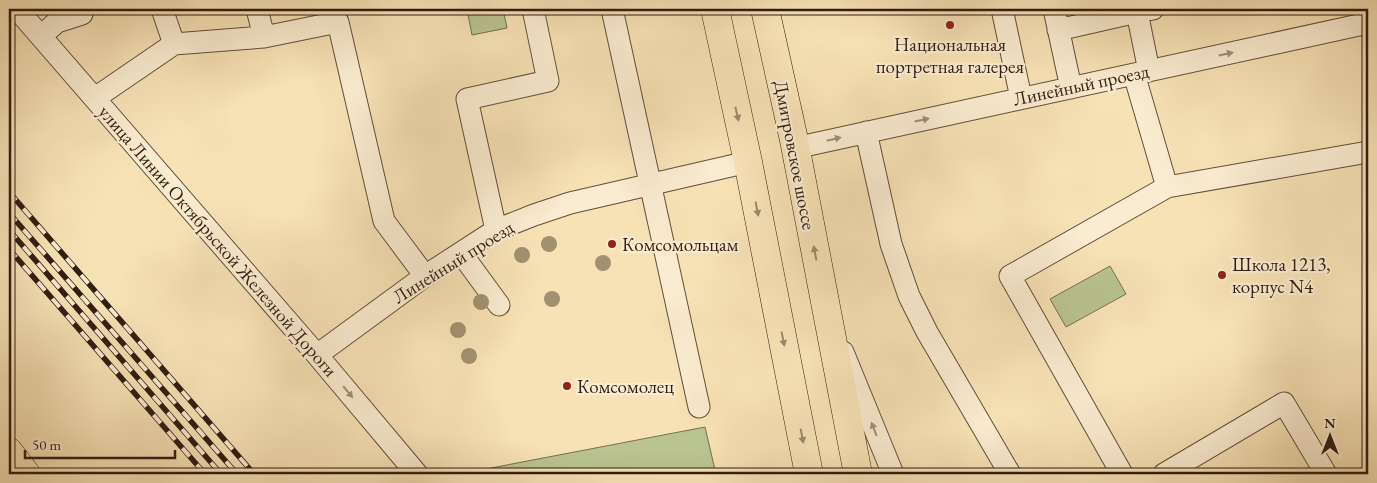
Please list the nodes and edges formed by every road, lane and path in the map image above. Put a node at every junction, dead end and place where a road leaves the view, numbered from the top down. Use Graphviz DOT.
graph roads {
  1 [pos="18,9"];
  2 [pos="162,9"];
  3 [pos="258,9"];
  4 [pos="532,9"];
  5 [pos="612,9"];
  6 [pos="705,9"];
  7 [pos="715,9"];
  8 [pos="765,9"];
  9 [pos="779,9"];
  10 [pos="1002,9"];
  11 [pos="1054,9"];
  12 [pos="1145,10"];
  13 [pos="82,14"];
  14 [pos="1368,23"];
  15 [pos="1058,30"];
  16 [pos="42,35"];
  17 [pos="264,37"];
  18 [pos="174,44"];
  19 [pos="727,67"];
  20 [pos="1142,73"];
  21 [pos="1071,88"];
  22 [pos="95,98"];
  23 [pos="1021,98"];
  24 [pos="866,132"];
  25 [pos="794,144"];
  26 [pos="1368,152"];
  27 [pos="748,162"];
  28 [pos="649,184"];
  29 [pos="1167,187"];
  30 [pos="496,230"];
  31 [pos="461,253"];
  32 [pos="425,276"];
  33 [pos="824,301"];
  34 [pos="499,305"];
  35 [pos="317,355"];
  36 [pos="699,407"];
  37 [pos="9,452"];
  38 [pos="26,474"];
  39 [pos="417,474"];
  40 [pos="809,474"];
  41 [pos="858,474"];
  42 [pos="893,474"];
  43 [pos="1010,474"];
  44 [pos="1122,474"];
  45 [pos="1164,474"];
  46 [pos="1326,474"];
  1 -- 16 [label="street, улица Линии Октябрьской Железной Дороги"];
  2 -- 18 [label="street"];
  3 -- 17 [label="street"];
  4 -- 30 [label="street"];
  5 -- 28 [label="street"];
  6 -- 19 [label="main road"];
  7 -- 19 [label="main road"];
  8 -- 25 [label="main road, Дмитровское шоссе"];
  9 -- 25 [label="main road"];
  10 -- 23 [label="street"];
  11 -- 15 [label="street"];
  12 -- 15 [label="street"];
  12 -- 20 [label="street"];
  13 -- 16 [label="street"];
  20 -- 14 [label="street, Линейный проезд, one-way"];
  15 -- 21 [label="street"];
  16 -- 22 [label="street, улица Линии Октябрьской Железной Дороги"];
  17 -- 18 [label="street"];
  17 -- 32 [label="street"];
  18 -- 22 [label="street"];
  19 -- 27 [label="main road, one-way"];
  20 -- 21 [label="street, Линейный проезд"];
  20 -- 29 [label="street"];
  21 -- 23 [label="street, Линейный проезд"];
  22 -- 35 [label="street, улица Линии Октябрьской Железной Дороги"];
  24 -- 23 [label="street, Линейный проезд, one-way"];
  25 -- 24 [label="street, Линейный проезд, one-way"];
  24 -- 43 [label="street"];
  33 -- 25 [label="main road, Дмитровское шоссе, one-way"];
  26 -- 29 [label="street"];
  27 -- 28 [label="street, Линейный проезд"];
  27 -- 40 [label="main road, one-way"];
  28 -- 30 [label="street, Линейный проезд"];
  28 -- 36 [label="street"];
  29 -- 44 [label="street"];
  30 -- 31 [label="street, Линейный проезд"];
  31 -- 32 [label="street, Линейный проезд"];
  31 -- 34 [label="street"];
  32 -- 35 [label="street, Линейный проезд"];
  33 -- 41 [label="main road, Дмитровское шоссе"];
  42 -- 33 [label="street, one-way"];
  35 -- 39 [label="street, улица Линии Октябрьской Железной Дороги, one-way"];
  37 -- 38 [label="main road"];
  45 -- 46 [label="street"];
}
